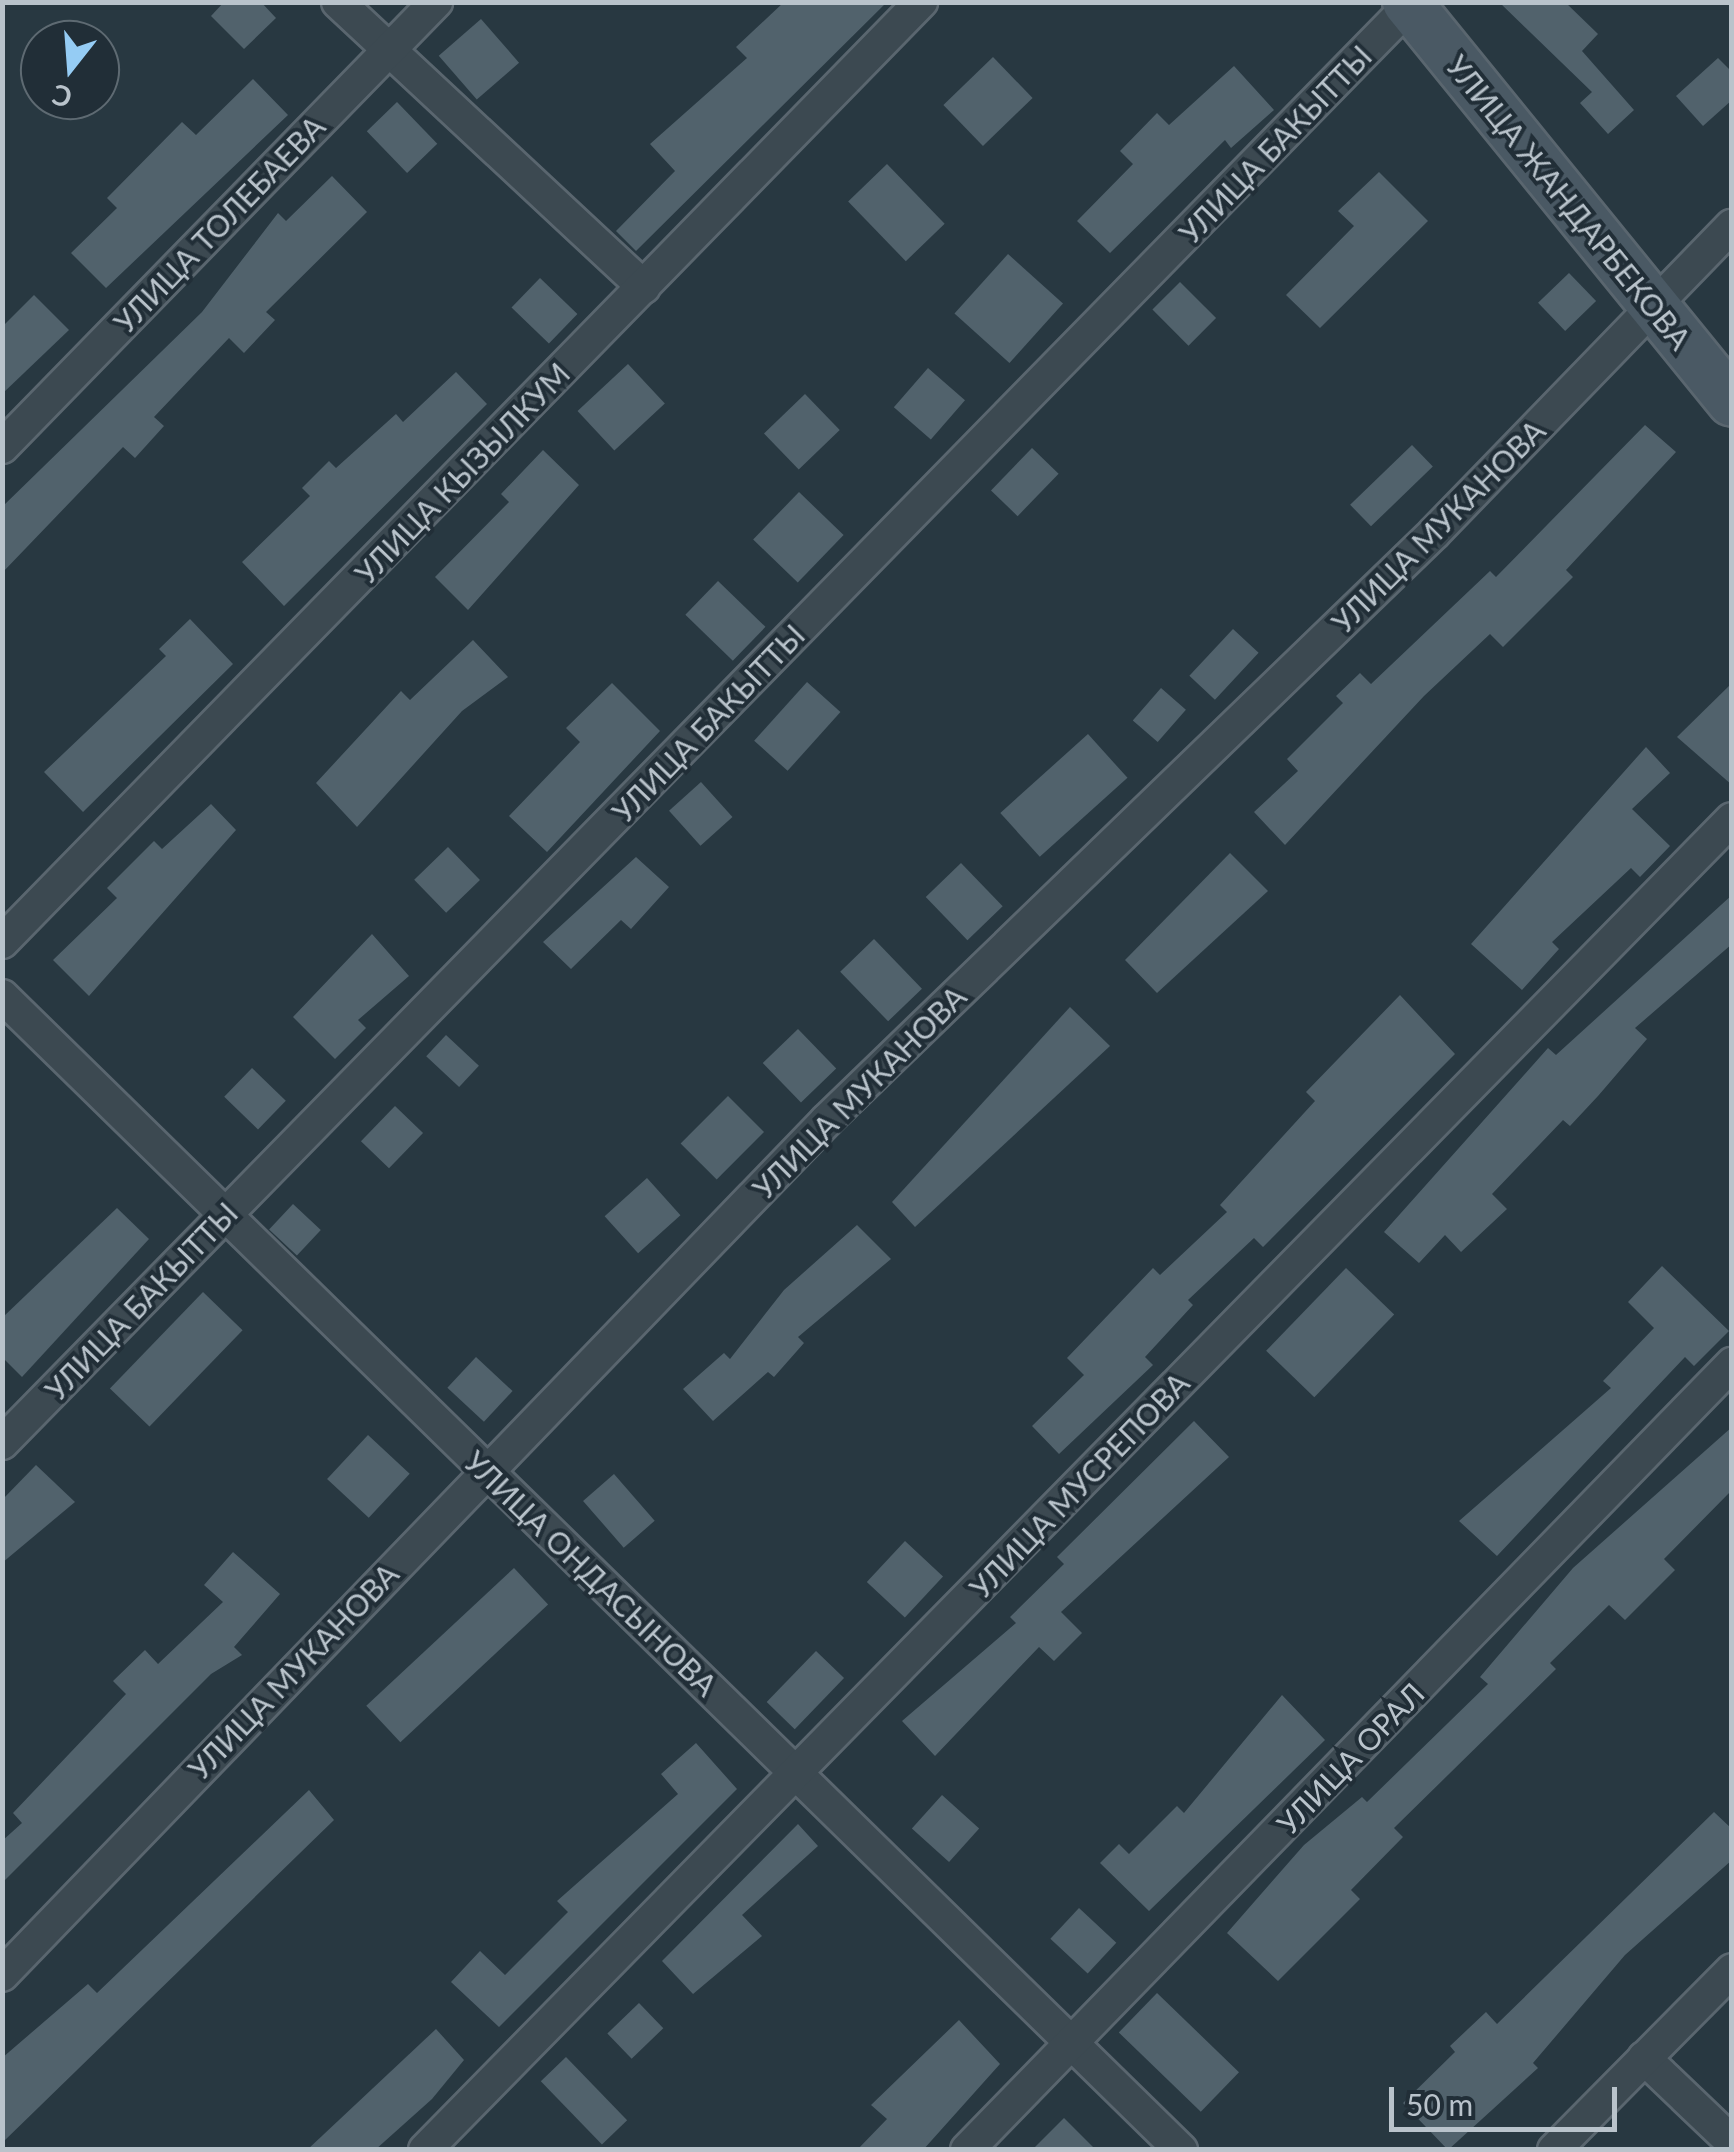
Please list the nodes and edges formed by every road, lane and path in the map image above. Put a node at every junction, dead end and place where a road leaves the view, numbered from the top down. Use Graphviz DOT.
graph roads {
  1 [pos="338,2"];
  2 [pos="436,2"];
  3 [pos="922,2"];
  4 [pos="1410,4"];
  5 [pos="389,50"];
  6 [pos="1732,226"];
  7 [pos="644,287"];
  8 [pos="1654,307"];
  9 [pos="1732,402"];
  10 [pos="2,447"];
  11 [pos="1732,819"];
  12 [pos="2,942"];
  13 [pos="2,996"];
  14 [pos="225,1216"];
  15 [pos="1732,1364"];
  16 [pos="2,1442"];
  17 [pos="485,1470"];
  18 [pos="796,1773"];
  19 [pos="1732,1970"];
  20 [pos="2,1975"];
  21 [pos="1073,2044"];
  22 [pos="1644,2058"];
  23 [pos="1732,2142"];
  24 [pos="425,2150"];
  25 [pos="967,2150"];
  26 [pos="1181,2150"];
  27 [pos="1554,2150"];
  1 -- 5 [label="street"];
  2 -- 5 [label="street, УЛИЦА ТОЛЕБАЕВА"];
  3 -- 7 [label="street, УЛИЦА КЫЗЫЛКУМ"];
  4 -- 8 [label="street, УЛИЦА ЖАНДАРБЕКОВА"];
  4 -- 14 [label="street, УЛИЦА БАКЫТТЫ"];
  5 -- 7 [label="street"];
  5 -- 10 [label="street, УЛИЦА ТОЛЕБАЕВА"];
  6 -- 8 [label="street, УЛИЦА МУКАНОВА"];
  7 -- 12 [label="street, УЛИЦА КЫЗЫЛКУМ"];
  8 -- 9 [label="street, УЛИЦА ЖАНДАРБЕКОВА"];
  8 -- 17 [label="street, УЛИЦА МУКАНОВА"];
  11 -- 18 [label="street, УЛИЦА МУСРЕПОВА"];
  13 -- 14 [label="street, УЛИЦА ОНДАСЫНОВА"];
  14 -- 16 [label="street, УЛИЦА БАКЫТТЫ"];
  14 -- 17 [label="street, УЛИЦА ОНДАСЫНОВА"];
  15 -- 21 [label="street, УЛИЦА ОРАЛ"];
  17 -- 18 [label="street, УЛИЦА ОНДАСЫНОВА"];
  17 -- 20 [label="street, УЛИЦА МУКАНОВА"];
  18 -- 21 [label="street, УЛИЦА ОНДАСЫНОВА"];
  18 -- 24 [label="street, УЛИЦА МУСРЕПОВА"];
  19 -- 22 [label="street"];
  21 -- 25 [label="street, УЛИЦА ОРАЛ"];
  21 -- 26 [label="street, УЛИЦА ОНДАСЫНОВА"];
  22 -- 23 [label="street"];
  22 -- 27 [label="street"];
}
